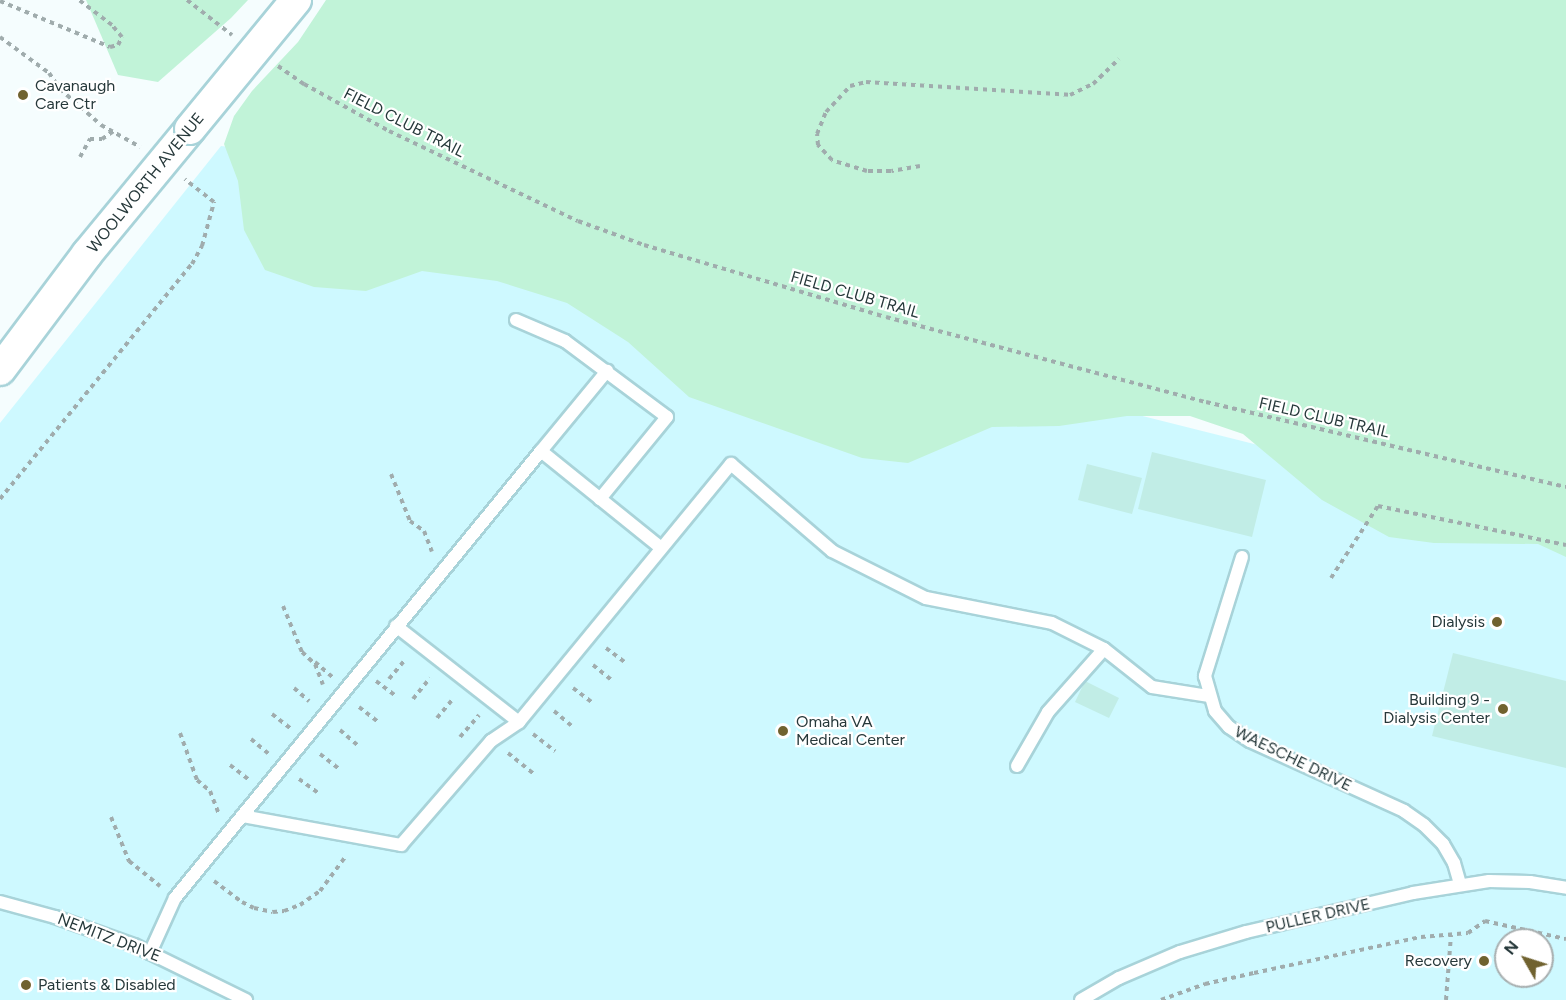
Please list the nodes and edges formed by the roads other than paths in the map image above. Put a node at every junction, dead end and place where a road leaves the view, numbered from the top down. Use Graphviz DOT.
graph roads {
  1 [pos="296,0"];
  2 [pos="516,320"];
  3 [pos="0,370"];
  4 [pos="607,371"];
  5 [pos="541,451"];
  6 [pos="600,499"];
  7 [pos="661,548"];
  8 [pos="1242,557"];
  9 [pos="396,626"];
  10 [pos="1104,649"];
  11 [pos="1209,696"];
  12 [pos="519,722"];
  13 [pos="1017,765"];
  14 [pos="242,816"];
  15 [pos="1460,884"];
  16 [pos="1566,888"];
  17 [pos="0,902"];
  18 [pos="150,953"];
  19 [pos="246,1000"];
  20 [pos="1081,1000"];
  1 -- 3 [label="street, WOOLWORTH AVENUE, bridge"];
  2 -- 4 [label="lane"];
  4 -- 5 [label="lane"];
  4 -- 6 [label="lane"];
  5 -- 6 [label="lane"];
  5 -- 9 [label="lane"];
  6 -- 7 [label="lane"];
  7 -- 10 [label="lane"];
  7 -- 12 [label="lane"];
  8 -- 11 [label="lane, WAESCHE DRIVE"];
  9 -- 12 [label="lane"];
  9 -- 14 [label="lane"];
  10 -- 11 [label="lane"];
  10 -- 13 [label="lane"];
  11 -- 15 [label="lane, WAESCHE DRIVE"];
  12 -- 14 [label="lane"];
  14 -- 18 [label="lane"];
  15 -- 16 [label="lane, PULLER DRIVE"];
  15 -- 20 [label="lane, PULLER DRIVE"];
  17 -- 18 [label="lane, NEMITZ DRIVE"];
  18 -- 19 [label="lane, NEMITZ DRIVE"];
}
